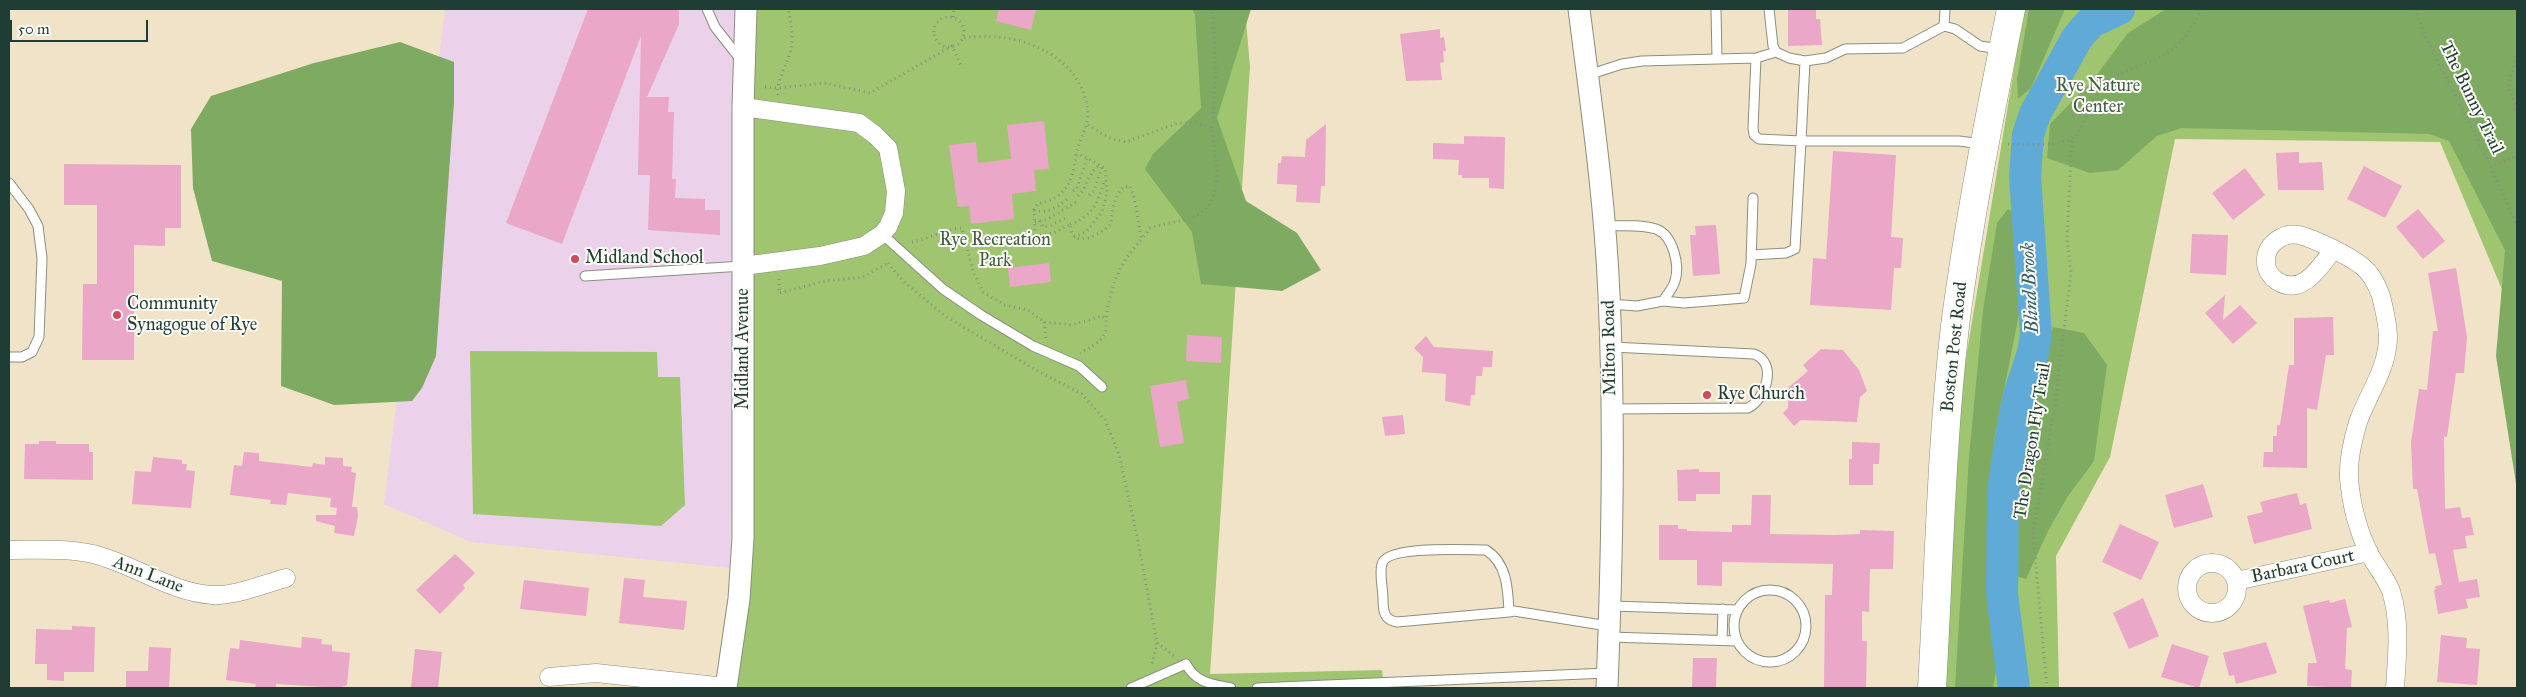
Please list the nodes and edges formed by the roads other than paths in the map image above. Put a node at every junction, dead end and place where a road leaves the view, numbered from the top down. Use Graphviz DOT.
graph roads {
  1 [pos="707,9"];
  2 [pos="746,9"];
  3 [pos="1579,9"];
  4 [pos="1769,9"];
  5 [pos="1945,9"];
  6 [pos="2011,9"];
  7 [pos="1716,10"];
  8 [pos="1944,26"];
  9 [pos="2003,50"];
  10 [pos="1776,52"];
  11 [pos="1717,58"];
  12 [pos="1756,58"];
  13 [pos="1805,61"];
  14 [pos="745,65"];
  15 [pos="1588,75"];
  16 [pos="743,106"];
  17 [pos="1801,141"];
  18 [pos="1997,145"];
  19 [pos="9,183"];
  20 [pos="1753,198"];
  21 [pos="1604,226"];
  22 [pos="882,234"];
  23 [pos="2333,250"];
  24 [pos="1751,255"];
  25 [pos="743,266"];
  26 [pos="585,276"];
  27 [pos="1663,301"];
  28 [pos="1609,304"];
  29 [pos="1611,347"];
  30 [pos="9,357"];
  31 [pos="1102,387"];
  32 [pos="1612,408"];
  33 [pos="9,550"];
  34 [pos="2369,552"];
  35 [pos="286,578"];
  36 [pos="2236,582"];
  37 [pos="1610,606"];
  38 [pos="1723,610"];
  39 [pos="1738,610"];
  40 [pos="1509,612"];
  41 [pos="1609,632"];
  42 [pos="1722,640"];
  43 [pos="1737,641"];
  44 [pos="549,678"];
  45 [pos="1607,681"];
  46 [pos="1415,685"];
  47 [pos="726,687"];
  48 [pos="1131,688"];
  49 [pos="1231,688"];
  50 [pos="1257,688"];
  51 [pos="1932,688"];
  52 [pos="2395,688"];
  1 -- 14 [label="lane"];
  2 -- 14 [label="street, Midland Avenue"];
  3 -- 15 [label="street, Milton Road"];
  4 -- 10 [label="lane"];
  5 -- 8 [label="lane"];
  6 -- 9 [label="main road, Boston Post Road"];
  7 -- 11 [label="lane"];
  8 -- 9 [label="lane"];
  8 -- 13 [label="lane"];
  9 -- 18 [label="main road, Boston Post Road"];
  10 -- 12 [label="lane"];
  10 -- 13 [label="lane"];
  11 -- 12 [label="lane"];
  11 -- 15 [label="lane"];
  12 -- 17 [label="lane"];
  13 -- 17 [label="lane"];
  14 -- 16 [label="street, Midland Avenue"];
  15 -- 21 [label="street, Milton Road"];
  16 -- 22 [label="street"];
  16 -- 25 [label="street, Midland Avenue"];
  17 -- 18 [label="lane"];
  17 -- 24 [label="lane"];
  18 -- 51 [label="main road, Boston Post Road"];
  19 -- 30 [label="lane"];
  20 -- 24 [label="lane"];
  21 -- 27 [label="lane"];
  21 -- 28 [label="street, Milton Road"];
  22 -- 25 [label="street"];
  22 -- 31 [label="lane"];
  23 -- 34 [label="street"];
  24 -- 27 [label="lane"];
  25 -- 26 [label="lane"];
  25 -- 47 [label="street, Midland Avenue"];
  27 -- 28 [label="lane"];
  28 -- 29 [label="street, Milton Road"];
  29 -- 32 [label="street, Milton Road"];
  29 -- 32 [label="lane"];
  32 -- 37 [label="street, Milton Road"];
  33 -- 35 [label="street, Ann Lane"];
  34 -- 36 [label="street, Barbara Court"];
  34 -- 52 [label="street"];
  37 -- 38 [label="lane"];
  37 -- 41 [label="street, Milton Road"];
  38 -- 39 [label="lane"];
  38 -- 42 [label="lane"];
  39 -- 43 [label="lane"];
  39 -- 43 [label="lane"];
  40 -- 40 [label="lane"];
  40 -- 41 [label="lane"];
  41 -- 42 [label="lane"];
  41 -- 45 [label="street, Milton Road"];
  42 -- 43 [label="lane"];
  44 -- 47 [label="street"];
  45 -- 46 [label="lane"];
  46 -- 50 [label="lane"];
  48 -- 49 [label="lane"];
}
